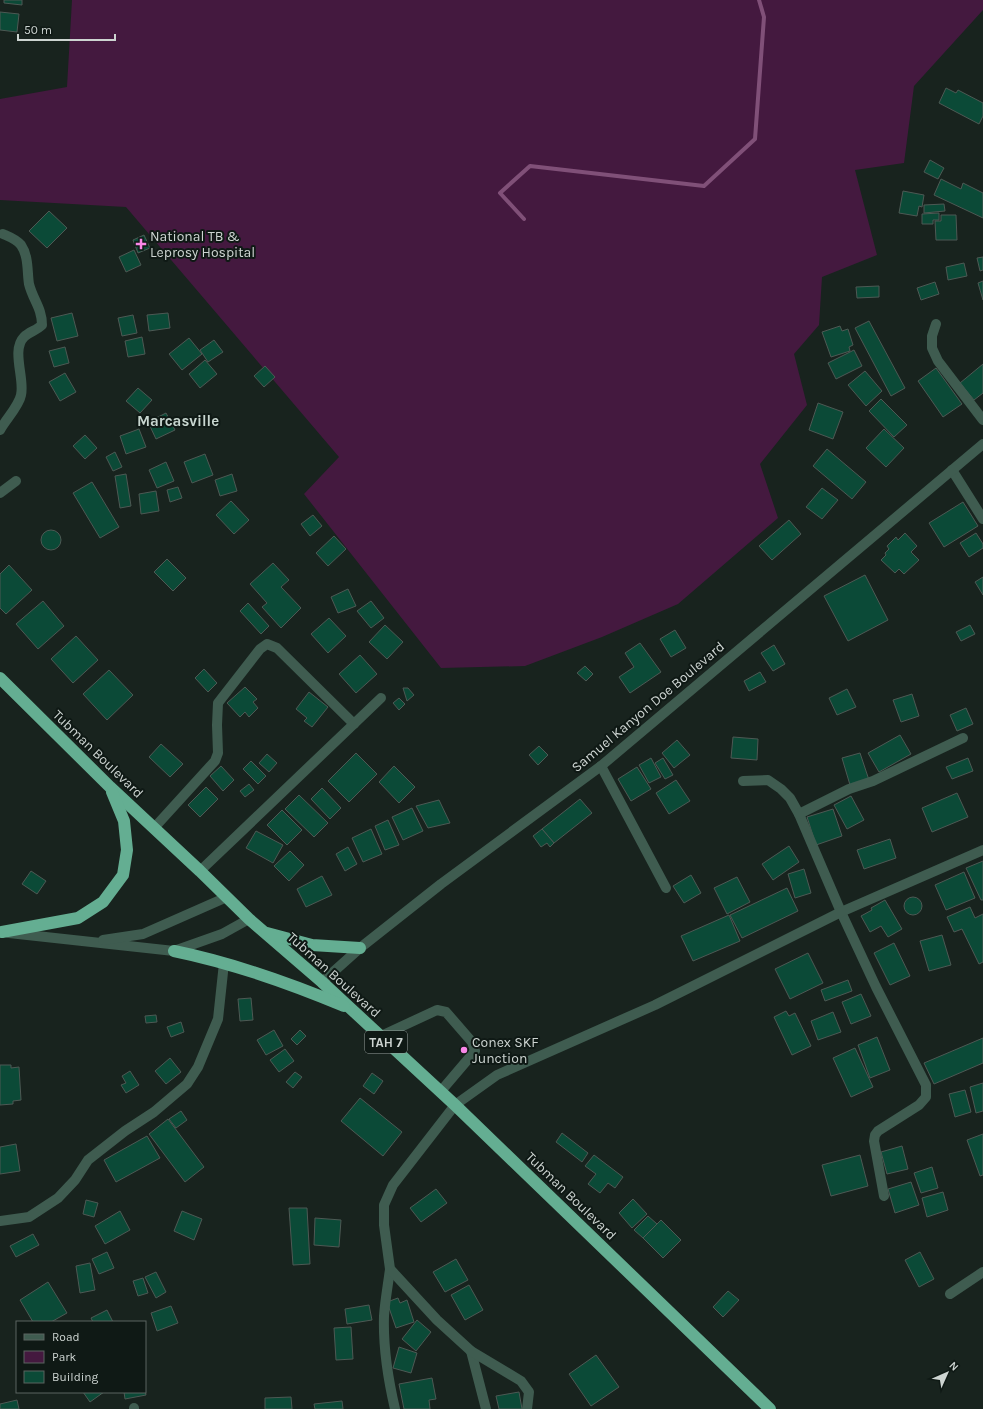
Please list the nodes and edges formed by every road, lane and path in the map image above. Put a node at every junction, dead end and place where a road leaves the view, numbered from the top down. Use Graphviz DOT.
graph roads {
  1 [pos="3,234"];
  2 [pos="936,324"];
  3 [pos="983,420"];
  4 [pos="0,430"];
  5 [pos="983,444"];
  6 [pos="952,470"];
  7 [pos="16,481"];
  8 [pos="0,493"];
  9 [pos="983,519"];
  10 [pos="0,678"];
  11 [pos="381,698"];
  12 [pos="354,724"];
  13 [pos="963,738"];
  14 [pos="601,766"];
  15 [pos="743,781"];
  16 [pos="110,788"];
  17 [pos="799,814"];
  18 [pos="154,828"];
  19 [pos="983,850"];
  20 [pos="200,871"];
  21 [pos="666,888"];
  22 [pos="227,897"];
  23 [pos="841,912"];
  24 [pos="249,919"];
  25 [pos="1,932"];
  26 [pos="264,932"];
  27 [pos="92,942"];
  28 [pos="360,948"];
  29 [pos="174,951"];
  30 [pos="224,963"];
  31 [pos="322,982"];
  32 [pos="352,1010"];
  33 [pos="381,1036"];
  34 [pos="441,1091"];
  35 [pos="455,1105"];
  36 [pos="884,1196"];
  37 [pos="0,1221"];
  38 [pos="390,1270"];
  39 [pos="983,1272"];
  40 [pos="950,1294"];
  41 [pos="471,1351"];
  42 [pos="395,1409"];
  43 [pos="486,1409"];
  44 [pos="527,1409"];
  45 [pos="770,1409"];
  1 -- 4 [label="street"];
  2 -- 3 [label="street"];
  5 -- 6 [label="street, Samuel Kanyon Doe Boulevard"];
  6 -- 9 [label="street"];
  6 -- 14 [label="street, Samuel Kanyon Doe Boulevard"];
  7 -- 8 [label="street"];
  10 -- 16 [label="highway, Tubman Boulevard / TAH 7"];
  11 -- 12 [label="street"];
  12 -- 18 [label="street"];
  12 -- 20 [label="street"];
  13 -- 17 [label="street"];
  14 -- 21 [label="street"];
  14 -- 28 [label="street, Samuel Kanyon Doe Boulevard"];
  15 -- 17 [label="street"];
  16 -- 18 [label="highway, Tubman Boulevard / TAH 7"];
  16 -- 25 [label="highway"];
  17 -- 23 [label="street"];
  18 -- 20 [label="highway, Tubman Boulevard / TAH 7"];
  19 -- 23 [label="street"];
  20 -- 22 [label="highway, Tubman Boulevard / TAH 7"];
  22 -- 24 [label="highway, Tubman Boulevard / TAH 7"];
  22 -- 27 [label="street"];
  23 -- 35 [label="street"];
  23 -- 36 [label="street"];
  24 -- 26 [label="highway, Tubman Boulevard / TAH 7"];
  24 -- 29 [label="street"];
  25 -- 27 [label="street"];
  26 -- 28 [label="highway"];
  26 -- 31 [label="highway, Tubman Boulevard / TAH 7"];
  27 -- 29 [label="street"];
  28 -- 31 [label="street, Samuel Kanyon Doe Boulevard"];
  29 -- 30 [label="highway"];
  30 -- 32 [label="highway"];
  30 -- 37 [label="street"];
  31 -- 32 [label="highway, Tubman Boulevard / TAH 7"];
  32 -- 33 [label="highway, Tubman Boulevard / TAH 7"];
  33 -- 34 [label="highway, Tubman Boulevard / TAH 7"];
  33 -- 34 [label="street"];
  34 -- 35 [label="highway, Tubman Boulevard / TAH 7"];
  35 -- 38 [label="street"];
  35 -- 45 [label="highway, Tubman Boulevard / TAH 7"];
  38 -- 41 [label="street"];
  38 -- 42 [label="street"];
  39 -- 40 [label="street"];
  41 -- 43 [label="street"];
  41 -- 44 [label="street"];
}
